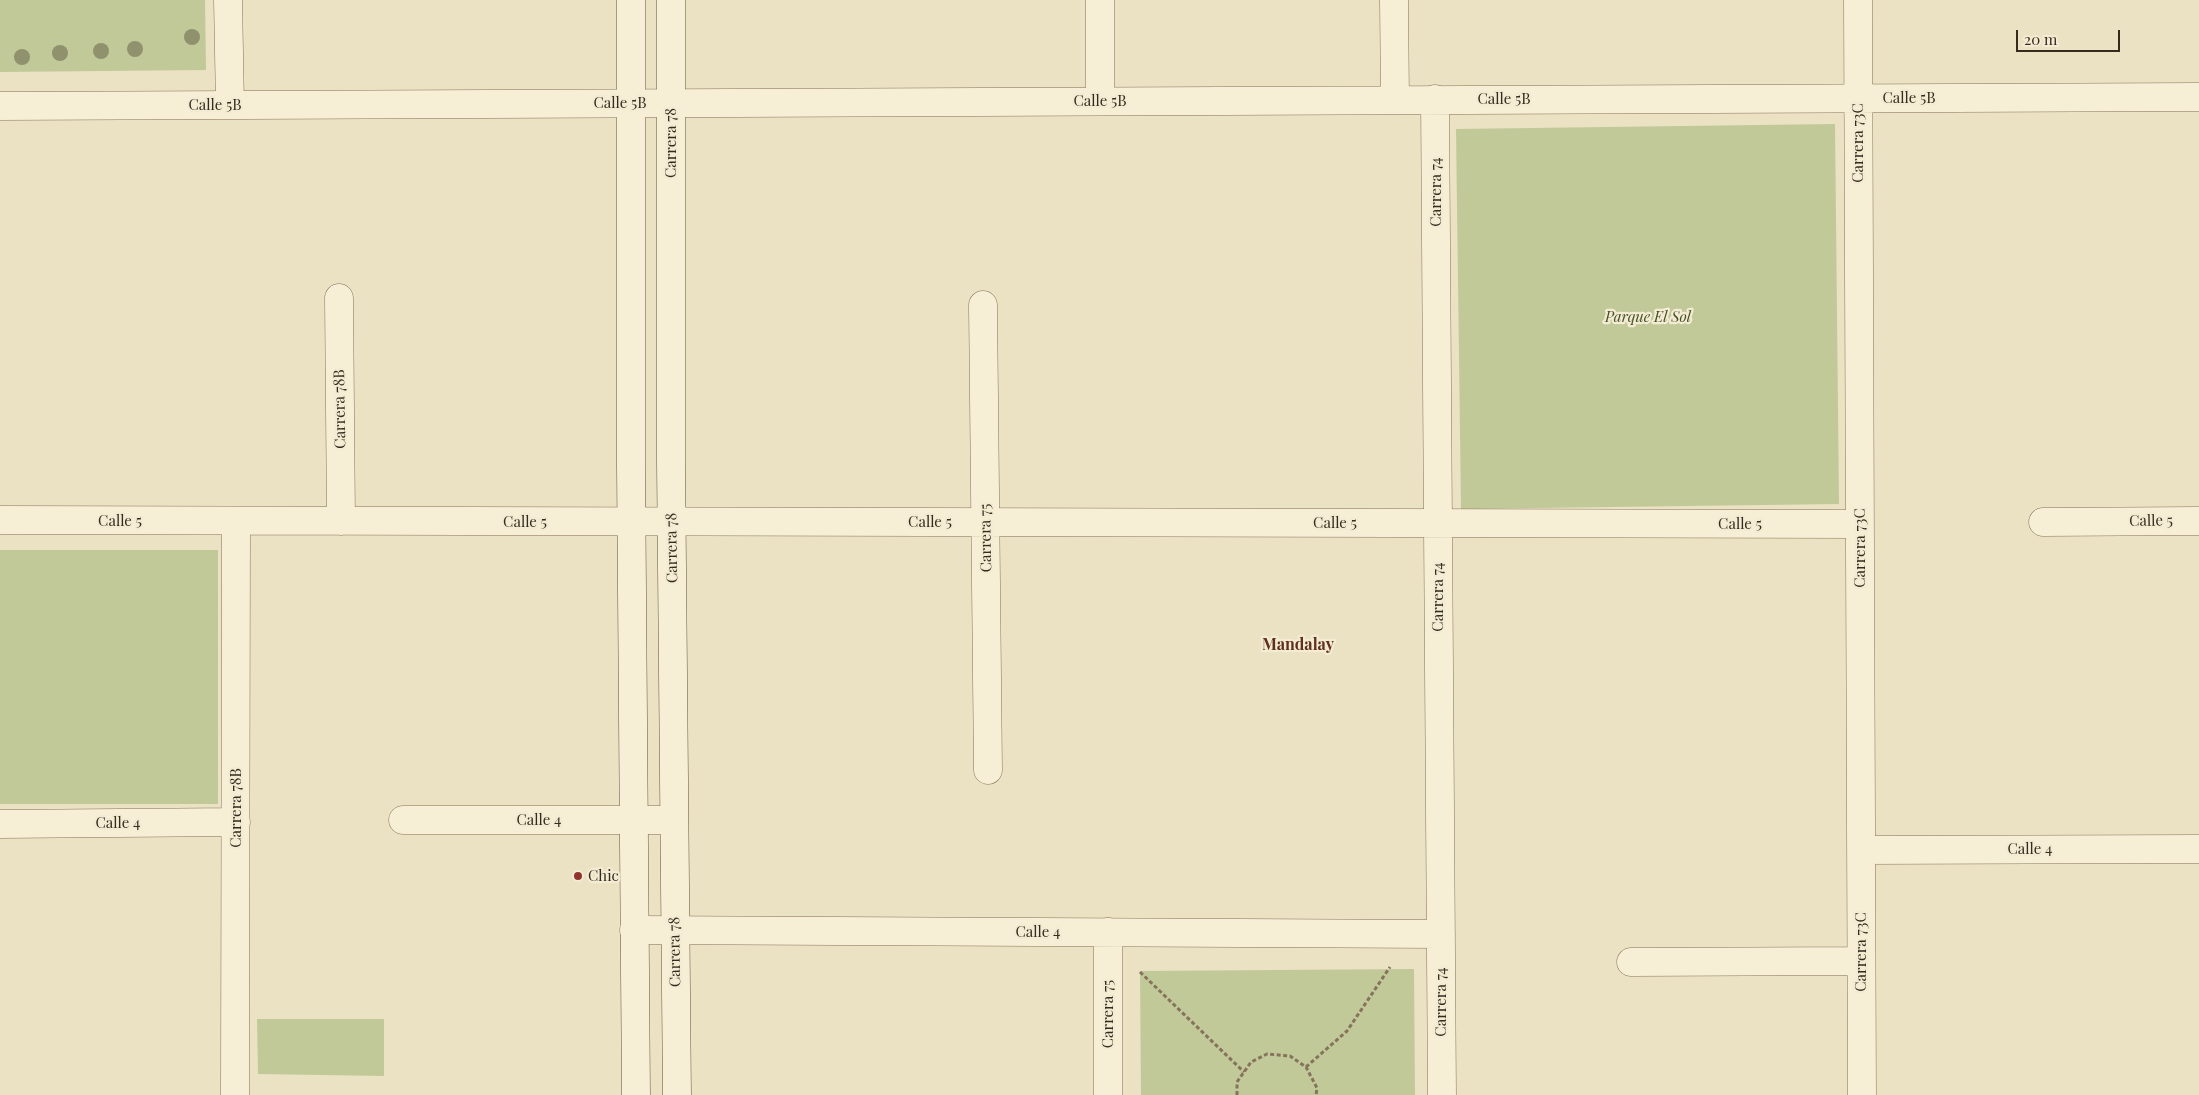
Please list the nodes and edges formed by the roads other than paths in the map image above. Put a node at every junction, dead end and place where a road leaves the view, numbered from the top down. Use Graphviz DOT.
graph roads {
  1 [pos="228,0"];
  2 [pos="631,0"];
  3 [pos="671,0"];
  4 [pos="1100,0"];
  5 [pos="1394,0"];
  6 [pos="1858,0"];
  7 [pos="2199,97"];
  8 [pos="1858,98"];
  9 [pos="1395,100"];
  10 [pos="1435,100"];
  11 [pos="1100,101"];
  12 [pos="631,103"];
  13 [pos="671,103"];
  14 [pos="230,105"];
  15 [pos="0,106"];
  16 [pos="339,298"];
  17 [pos="984,305"];
  18 [pos="0,520"];
  19 [pos="2199,520"];
  20 [pos="236,521"];
  21 [pos="342,521"];
  22 [pos="632,522"];
  23 [pos="671,522"];
  24 [pos="986,522"];
  25 [pos="2044,522"];
  26 [pos="1438,523"];
  27 [pos="1860,524"];
  28 [pos="988,770"];
  29 [pos="403,820"];
  30 [pos="634,820"];
  31 [pos="674,820"];
  32 [pos="236,822"];
  33 [pos="0,824"];
  34 [pos="2199,849"];
  35 [pos="1861,850"];
  36 [pos="634,930"];
  37 [pos="675,930"];
  38 [pos="1108,932"];
  39 [pos="1429,934"];
  40 [pos="1861,961"];
  41 [pos="1631,962"];
  42 [pos="235,1095"];
  43 [pos="636,1095"];
  44 [pos="677,1095"];
  45 [pos="1108,1095"];
  46 [pos="1442,1095"];
  47 [pos="1862,1095"];
  1 -- 14 [label="street"];
  2 -- 12 [label="street"];
  3 -- 13 [label="street, Carrera 78"];
  4 -- 11 [label="street"];
  5 -- 9 [label="street"];
  6 -- 8 [label="street, Carrera 73C"];
  7 -- 8 [label="street, Calle 5B"];
  8 -- 10 [label="street, Calle 5B"];
  8 -- 27 [label="street, Carrera 73C"];
  9 -- 10 [label="street, Calle 5B"];
  9 -- 11 [label="street, Calle 5B"];
  10 -- 26 [label="street, Carrera 74"];
  11 -- 13 [label="street, Calle 5B"];
  12 -- 13 [label="street, Calle 5B"];
  12 -- 14 [label="street, Calle 5B"];
  12 -- 22 [label="street"];
  13 -- 23 [label="street, Carrera 78"];
  14 -- 15 [label="street, Calle 5B"];
  16 -- 21 [label="street, Carrera 78B"];
  17 -- 24 [label="street, Carrera 75"];
  18 -- 20 [label="street, Calle 5"];
  19 -- 25 [label="street, Calle 5"];
  20 -- 21 [label="street, Calle 5"];
  20 -- 32 [label="street, Carrera 78B"];
  21 -- 22 [label="street, Calle 5"];
  22 -- 23 [label="street, Calle 5"];
  22 -- 30 [label="street"];
  23 -- 24 [label="street, Calle 5"];
  23 -- 31 [label="street, Carrera 78"];
  24 -- 26 [label="street, Calle 5"];
  24 -- 28 [label="street, Carrera 75"];
  26 -- 27 [label="street, Calle 5"];
  26 -- 39 [label="street, Carrera 74"];
  27 -- 35 [label="street, Carrera 73C"];
  29 -- 30 [label="street, Calle 4"];
  30 -- 31 [label="street, Calle 4"];
  30 -- 36 [label="street"];
  31 -- 37 [label="street, Carrera 78"];
  32 -- 33 [label="street, Calle 4"];
  32 -- 42 [label="street, Carrera 78B"];
  34 -- 35 [label="street, Calle 4"];
  35 -- 40 [label="street, Carrera 73C"];
  36 -- 37 [label="street, Calle 4"];
  36 -- 43 [label="street"];
  37 -- 38 [label="street, Calle 4"];
  37 -- 44 [label="street, Carrera 78"];
  38 -- 39 [label="street, Calle 4"];
  38 -- 45 [label="street, Carrera 75"];
  39 -- 46 [label="street, Carrera 74"];
  40 -- 41 [label="street"];
  40 -- 47 [label="street, Carrera 73C"];
}
